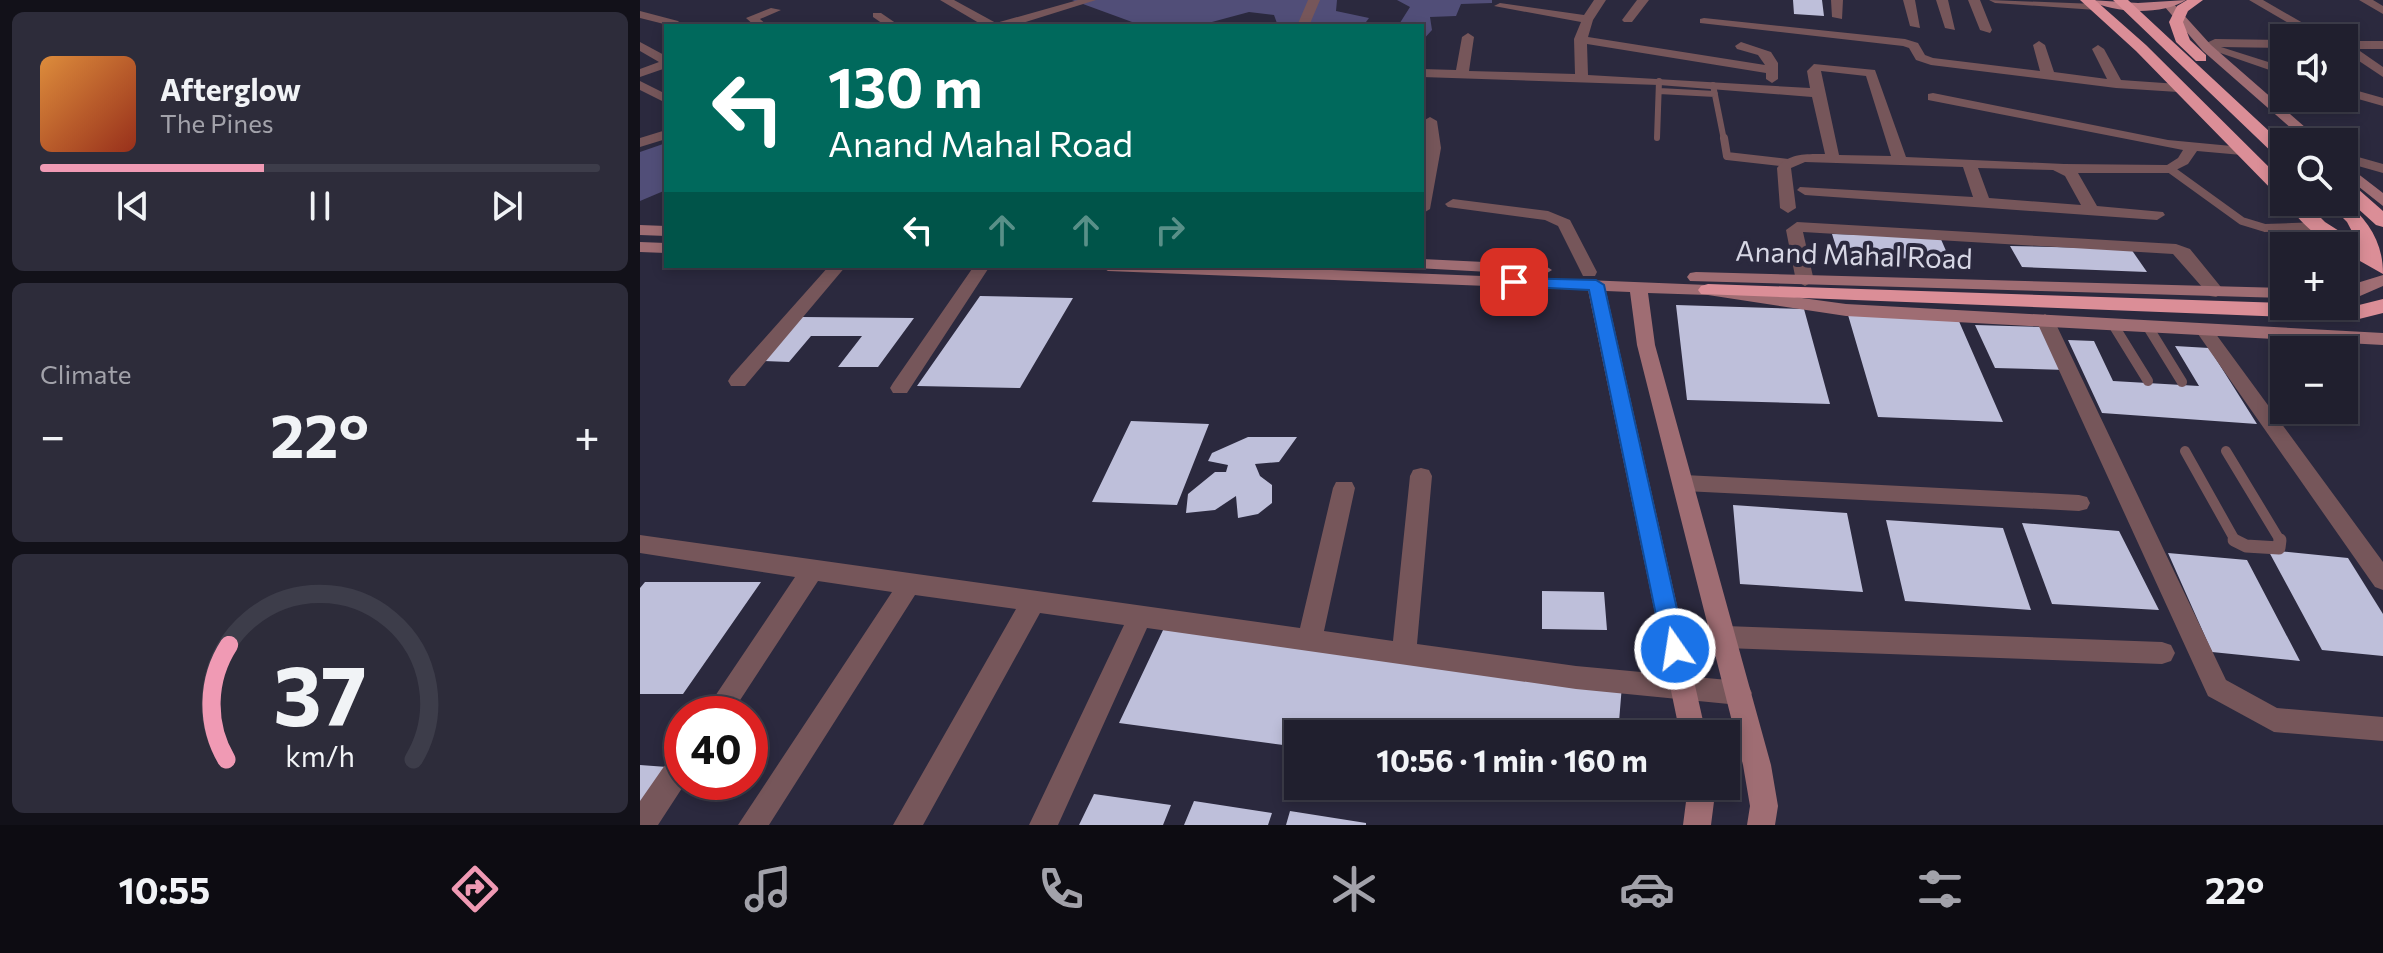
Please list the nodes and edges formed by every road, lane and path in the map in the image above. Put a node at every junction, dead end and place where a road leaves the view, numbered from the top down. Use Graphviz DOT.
graph roads {
  1 [pos="946,0"];
  2 [pos="1053,0"];
  3 [pos="1090,0"];
  4 [pos="1314,0"];
  5 [pos="1600,0"];
  6 [pos="1643,0"];
  7 [pos="1837,0"];
  8 [pos="1909,0"];
  9 [pos="1942,0"];
  10 [pos="1974,0"];
  11 [pos="1995,0"];
  12 [pos="2120,0"];
  13 [pos="2196,0"];
  14 [pos="2255,0"];
  15 [pos="2365,0"];
  16 [pos="2176,1"];
  17 [pos="2093,2"];
  18 [pos="1073,4"];
  19 [pos="1500,6"];
  20 [pos="775,10"];
  21 [pos="2383,11"];
  22 [pos="640,14"];
  23 [pos="877,15"];
  24 [pos="1838,17"];
  25 [pos="1586,19"];
  26 [pos="1628,20"];
  27 [pos="1704,21"];
  28 [pos="674,23"];
  29 [pos="758,24"];
  30 [pos="891,24"];
  31 [pos="988,24"];
  32 [pos="1011,24"];
  33 [pos="1304,24"];
  34 [pos="2298,24"];
  35 [pos="1916,26"];
  36 [pos="1951,28"];
  37 [pos="1986,30"];
  38 [pos="1468,37"];
  39 [pos="1580,39"];
  40 [pos="2205,44"];
  41 [pos="2270,44"];
  42 [pos="2039,45"];
  43 [pos="2358,45"];
  44 [pos="2383,45"];
  45 [pos="640,46"];
  46 [pos="1741,46"];
  47 [pos="2098,49"];
  48 [pos="1983,53"];
  49 [pos="2358,55"];
  50 [pos="664,61"];
  51 [pos="664,63"];
  52 [pos="2270,66"];
  53 [pos="1985,67"];
  54 [pos="1773,70"];
  55 [pos="640,73"];
  56 [pos="1424,73"];
  57 [pos="2383,73"];
  58 [pos="1462,74"];
  59 [pos="2048,75"];
  60 [pos="1582,78"];
  61 [pos="2116,84"];
  62 [pos="640,85"];
  63 [pos="1659,86"];
  64 [pos="2178,88"];
  65 [pos="1714,90"];
  66 [pos="1771,90"];
  67 [pos="1818,93"];
  68 [pos="2358,95"];
  69 [pos="664,97"];
  70 [pos="1933,97"];
  71 [pos="2383,102"];
  72 [pos="640,104"];
  73 [pos="1430,121"];
  74 [pos="2279,128"];
  75 [pos="2299,128"];
  76 [pos="664,135"];
  77 [pos="1657,138"];
  78 [pos="643,140"];
  79 [pos="2270,141"];
  80 [pos="2192,147"];
  81 [pos="2242,151"];
  82 [pos="1833,159"];
  83 [pos="1900,161"];
  84 [pos="2358,161"];
  85 [pos="1788,163"];
  86 [pos="1969,163"];
  87 [pos="2066,168"];
  88 [pos="2170,169"];
  89 [pos="2383,169"];
  90 [pos="1872,177"];
  91 [pos="2270,178"];
  92 [pos="2358,179"];
  93 [pos="1805,190"];
  94 [pos="1424,199"];
  95 [pos="2358,199"];
  96 [pos="1982,201"];
  97 [pos="2383,201"];
  98 [pos="1453,204"];
  99 [pos="1788,208"];
  100 [pos="2091,209"];
  101 [pos="2157,215"];
  102 [pos="2308,216"];
  103 [pos="2352,216"];
  104 [pos="2383,221"];
  105 [pos="2318,226"];
  106 [pos="640,230"];
  107 [pos="664,231"];
  108 [pos="640,247"];
  109 [pos="664,248"];
  110 [pos="1424,264"];
  111 [pos="836,268"];
  112 [pos="981,268"];
  113 [pos="1218,268"];
  114 [pos="2382,271"];
  115 [pos="1598,281"];
  116 [pos="1638,287"];
  117 [pos="1805,288"];
  118 [pos="2358,289"];
  119 [pos="1708,290"];
  120 [pos="2216,292"];
  121 [pos="2270,293"];
  122 [pos="2383,306"];
  123 [pos="2045,320"];
  124 [pos="2114,326"];
  125 [pos="2148,327"];
  126 [pos="2204,330"];
  127 [pos="2383,339"];
  128 [pos="738,381"];
  129 [pos="2148,381"];
  130 [pos="2182,382"];
  131 [pos="900,388"];
  132 [pos="2185,451"];
  133 [pos="2226,451"];
  134 [pos="1421,476"];
  135 [pos="1684,483"];
  136 [pos="1344,488"];
  137 [pos="2079,503"];
  138 [pos="640,544"];
  139 [pos="812,571"];
  140 [pos="2383,580"];
  141 [pos="909,585"];
  142 [pos="1033,602"];
  143 [pos="1140,616"];
  144 [pos="1725,637"];
  145 [pos="1310,640"];
  146 [pos="1404,653"];
  147 [pos="2162,653"];
  148 [pos="1683,689"];
  149 [pos="1739,693"];
  150 [pos="728,696"];
  151 [pos="1690,720"];
  152 [pos="2383,729"];
  153 [pos="664,791"];
  154 [pos="1702,800"];
  155 [pos="641,825"];
  156 [pos="752,825"];
  157 [pos="907,825"];
  158 [pos="1043,825"];
  159 [pos="1697,825"];
  160 [pos="1761,825"];
  1 -- 31 [label="street"];
  2 -- 18 [label="street"];
  3 -- 18 [label="street"];
  4 -- 33 [label="street"];
  5 -- 25 [label="street"];
  6 -- 26 [label="street"];
  7 -- 24 [label="street"];
  8 -- 35 [label="street"];
  9 -- 36 [label="street"];
  10 -- 37 [label="street"];
  11 -- 17 [label="street"];
  12 -- 79 [label="highway"];
  13 -- 74 [label="highway"];
  14 -- 34 [label="street"];
  15 -- 21 [label="street"];
  16 -- 17 [label="main road"];
  16 -- 40 [label="main road"];
  17 -- 64 [label="highway"];
  18 -- 32 [label="street"];
  19 -- 25 [label="street"];
  20 -- 29 [label="street"];
  22 -- 28 [label="street"];
  23 -- 30 [label="street"];
  25 -- 39 [label="street"];
  27 -- 53 [label="street"];
  38 -- 58 [label="street"];
  39 -- 54 [label="street"];
  39 -- 60 [label="street"];
  40 -- 41 [label="street"];
  40 -- 52 [label="street"];
  40 -- 75 [label="main road"];
  42 -- 59 [label="street"];
  43 -- 44 [label="street"];
  45 -- 50 [label="street"];
  46 -- 54 [label="street"];
  47 -- 61 [label="street"];
  48 -- 53 [label="street"];
  49 -- 57 [label="street"];
  51 -- 55 [label="street"];
  53 -- 59 [label="street"];
  54 -- 66 [label="street"];
  56 -- 58 [label="street"];
  58 -- 60 [label="street"];
  59 -- 61 [label="street"];
  60 -- 63 [label="street"];
  61 -- 64 [label="street"];
  62 -- 69 [label="street"];
  63 -- 65 [label="street"];
  63 -- 77 [label="lane"];
  64 -- 81 [label="highway"];
  65 -- 66 [label="street"];
  65 -- 85 [label="lane"];
  66 -- 67 [label="street"];
  67 -- 82 [label="street"];
  67 -- 83 [label="street"];
  68 -- 71 [label="street"];
  69 -- 72 [label="street"];
  70 -- 80 [label="street"];
  73 -- 94 [label="street"];
  76 -- 78 [label="street"];
  80 -- 81 [label="street"];
  80 -- 88 [label="street"];
  81 -- 91 [label="highway"];
  82 -- 85 [label="street"];
  82 -- 90 [label="street"];
  83 -- 86 [label="street"];
  83 -- 90 [label="street"];
  84 -- 89 [label="street"];
  85 -- 99 [label="street"];
  86 -- 87 [label="street"];
  86 -- 96 [label="street"];
  87 -- 88 [label="street"];
  87 -- 100 [label="street"];
  88 -- 105 [label="lane"];
  90 -- 93 [label="street"];
  90 -- 96 [label="street"];
  92 -- 97 [label="main road"];
  95 -- 104 [label="highway"];
  96 -- 100 [label="street"];
  98 -- 115 [label="street"];
  100 -- 101 [label="street"];
  102 -- 105 [label="highway"];
  103 -- 114 [label="highway"];
  105 -- 114 [label="highway"];
  106 -- 107 [label="main road"];
  108 -- 109 [label="main road"];
  110 -- 115 [label="main road, Anand Mahal Road"];
  111 -- 128 [label="street"];
  112 -- 131 [label="street"];
  113 -- 115 [label="main road, Anand Mahal Road"];
  114 -- 118 [label="main road"];
  115 -- 116 [label="main road, Anand Mahal Road"];
  115 -- 117 [label="main road, Anand Mahal Road"];
  115 -- 148 [label="main road"];
  116 -- 119 [label="main road, Anand Mahal Road"];
  116 -- 135 [label="main road"];
  117 -- 119 [label="highway"];
  117 -- 120 [label="main road, Anand Mahal Road"];
  117 -- 120 [label="street"];
  117 -- 122 [label="highway"];
  119 -- 123 [label="main road, Anand Mahal Road"];
  120 -- 121 [label="main road, Anand Mahal Road"];
  123 -- 124 [label="main road, Anand Mahal Road"];
  123 -- 152 [label="street"];
  124 -- 125 [label="main road, Anand Mahal Road"];
  124 -- 129 [label="lane"];
  125 -- 126 [label="main road, Anand Mahal Road"];
  125 -- 130 [label="lane"];
  126 -- 127 [label="main road, Anand Mahal Road"];
  126 -- 140 [label="street"];
  132 -- 133 [label="lane"];
  134 -- 146 [label="street"];
  135 -- 137 [label="street"];
  135 -- 144 [label="main road"];
  136 -- 145 [label="street"];
  138 -- 139 [label="street"];
  139 -- 141 [label="street"];
  139 -- 150 [label="street"];
  141 -- 142 [label="street"];
  141 -- 156 [label="street"];
  142 -- 143 [label="street"];
  142 -- 157 [label="street"];
  143 -- 145 [label="street"];
  143 -- 158 [label="street"];
  144 -- 147 [label="street"];
  144 -- 149 [label="main road"];
  145 -- 146 [label="street"];
  146 -- 148 [label="street"];
  148 -- 149 [label="street"];
  148 -- 151 [label="main road"];
  149 -- 160 [label="main road"];
  153 -- 155 [label="street"];
  154 -- 159 [label="main road"];
}
